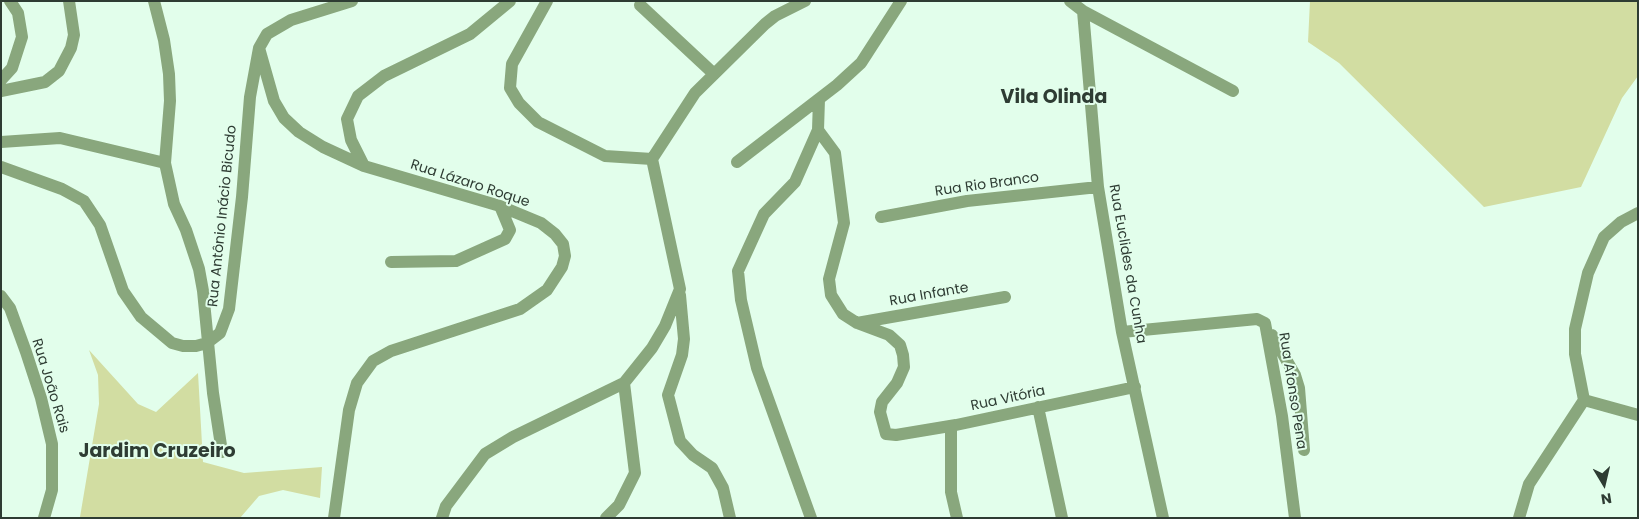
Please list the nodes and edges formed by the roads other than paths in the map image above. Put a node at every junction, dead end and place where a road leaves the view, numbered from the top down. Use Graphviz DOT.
graph roads {
  1 [pos="10,1"];
  2 [pos="69,1"];
  3 [pos="154,1"];
  4 [pos="352,1"];
  5 [pos="510,1"];
  6 [pos="547,1"];
  7 [pos="805,1"];
  8 [pos="901,1"];
  9 [pos="1070,1"];
  10 [pos="640,5"];
  11 [pos="1083,11"];
  12 [pos="259,48"];
  13 [pos="714,74"];
  14 [pos="1,80"];
  15 [pos="1233,91"];
  16 [pos="1,92"];
  17 [pos="819,99"];
  18 [pos="818,130"];
  19 [pos="1,142"];
  20 [pos="652,158"];
  21 [pos="737,162"];
  22 [pos="165,163"];
  23 [pos="364,166"];
  24 [pos="1,167"];
  25 [pos="1098,187"];
  26 [pos="500,206"];
  27 [pos="1638,213"];
  28 [pos="881,217"];
  29 [pos="391,262"];
  30 [pos="680,289"];
  31 [pos="1,296"];
  32 [pos="1005,297"];
  33 [pos="857,323"];
  34 [pos="1268,328"];
  35 [pos="1122,332"];
  36 [pos="207,343"];
  37 [pos="624,383"];
  38 [pos="1135,388"];
  39 [pos="1584,400"];
  40 [pos="1038,407"];
  41 [pos="1638,415"];
  42 [pos="951,426"];
  43 [pos="1304,450"];
  44 [pos="222,452"];
  45 [pos="44,518"];
  46 [pos="334,518"];
  47 [pos="442,518"];
  48 [pos="606,518"];
  49 [pos="730,518"];
  50 [pos="812,518"];
  51 [pos="956,518"];
  52 [pos="1062,518"];
  53 [pos="1163,518"];
  54 [pos="1295,518"];
  55 [pos="1519,518"];
  1 -- 14 [label="street"];
  2 -- 16 [label="street"];
  3 -- 22 [label="street"];
  4 -- 12 [label="street, Rua Antônio Inácio Bicudo"];
  5 -- 23 [label="street"];
  6 -- 20 [label="street"];
  7 -- 13 [label="street"];
  8 -- 17 [label="street"];
  9 -- 11 [label="street"];
  10 -- 13 [label="street"];
  11 -- 15 [label="street"];
  11 -- 25 [label="street, Rua Euclides da Cunha"];
  12 -- 23 [label="street, Rua Lázaro Roque"];
  12 -- 36 [label="street, Rua Antônio Inácio Bicudo"];
  13 -- 20 [label="street"];
  17 -- 18 [label="street"];
  17 -- 21 [label="street"];
  18 -- 33 [label="street"];
  18 -- 50 [label="street"];
  19 -- 22 [label="street"];
  20 -- 30 [label="street"];
  22 -- 36 [label="street"];
  23 -- 26 [label="street, Rua Lázaro Roque"];
  24 -- 36 [label="street"];
  25 -- 28 [label="street, Rua Rio Branco"];
  25 -- 35 [label="street, Rua Euclides da Cunha"];
  26 -- 29 [label="street"];
  26 -- 46 [label="street, Rua Lázaro Roque"];
  27 -- 39 [label="street"];
  30 -- 37 [label="street"];
  30 -- 49 [label="street"];
  31 -- 45 [label="street, Rua João Rais"];
  32 -- 33 [label="street, Rua Infante"];
  33 -- 42 [label="street, Rua Vitória"];
  34 -- 35 [label="street, Rua Afonso Pena"];
  34 -- 43 [label="street"];
  34 -- 54 [label="street, Rua Afonso Pena"];
  35 -- 38 [label="street, Rua Euclides da Cunha"];
  36 -- 44 [label="street"];
  37 -- 47 [label="street"];
  37 -- 48 [label="street"];
  38 -- 40 [label="street, Rua Vitória"];
  38 -- 53 [label="street, Rua Euclides da Cunha"];
  39 -- 41 [label="street"];
  39 -- 55 [label="street"];
  40 -- 42 [label="street, Rua Vitória"];
  40 -- 52 [label="street"];
  42 -- 51 [label="street"];
}
